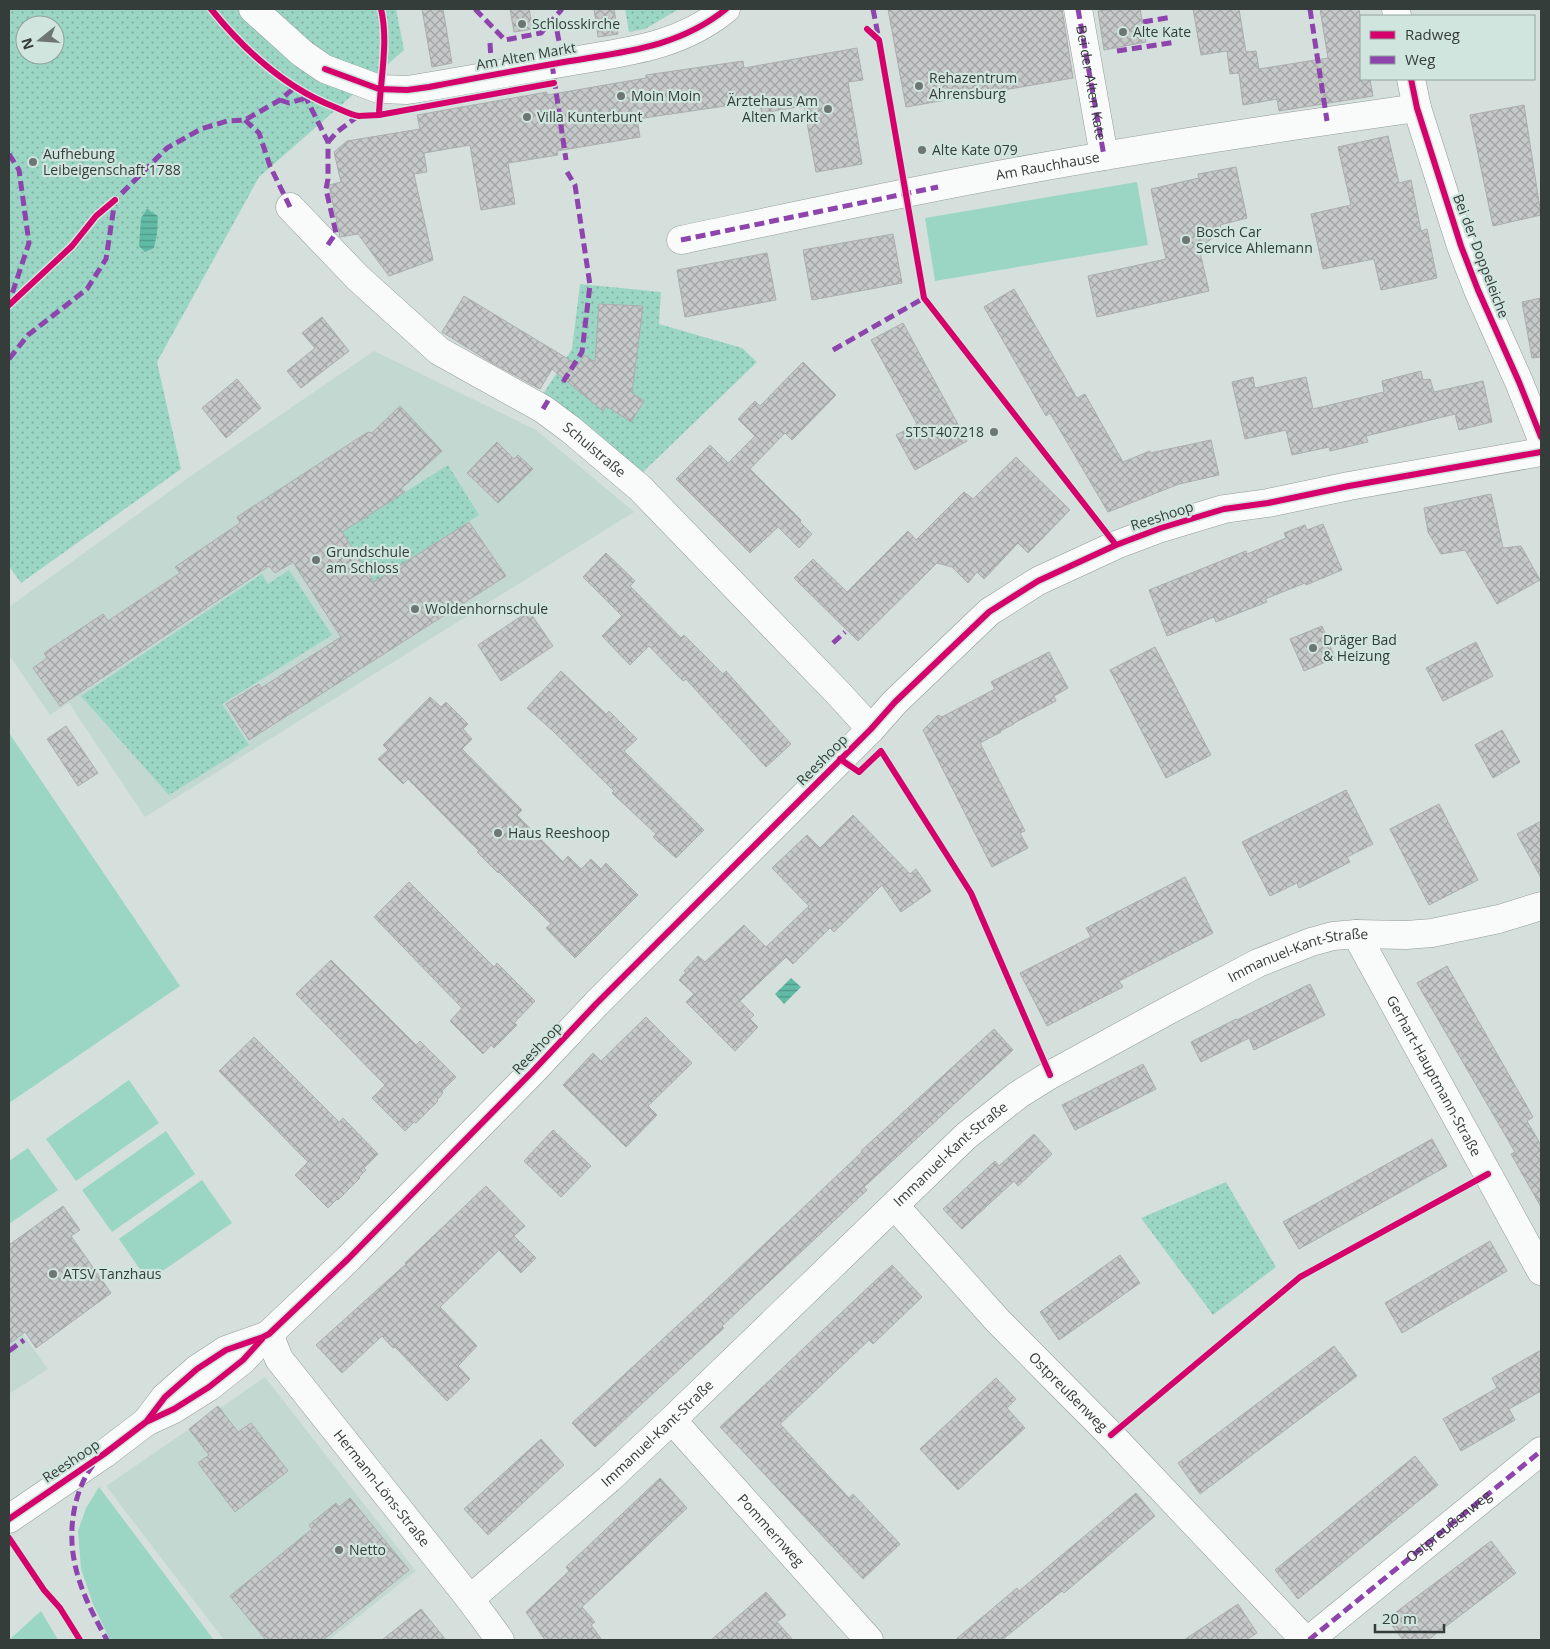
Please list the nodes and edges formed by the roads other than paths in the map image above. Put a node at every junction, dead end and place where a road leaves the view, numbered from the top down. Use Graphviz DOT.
graph roads {
  1 [pos="253,9"];
  2 [pos="726,9"];
  3 [pos="1078,9"];
  4 [pos="1411,80"];
  5 [pos="1417,108"];
  6 [pos="1104,156"];
  7 [pos="290,207"];
  8 [pos="680,240"];
  9 [pos="1541,437"];
  10 [pos="1541,452"];
  11 [pos="871,729"];
  12 [pos="1541,906"];
  13 [pos="1356,934"];
  14 [pos="895,1206"];
  15 [pos="1541,1271"];
  16 [pos="266,1335"];
  17 [pos="672,1420"];
  18 [pos="1541,1451"];
  19 [pos="9,1519"];
  20 [pos="470,1599"];
  21 [pos="500,1640"];
  22 [pos="870,1640"];
  23 [pos="1307,1640"];
  1 -- 2 [label="street, Am Alten Markt"];
  3 -- 6 [label="street, Bei der Alten Kate"];
  4 -- 5 [label="street, Bei der Doppeleiche"];
  5 -- 6 [label="street, Am Rauchhause"];
  5 -- 9 [label="street, Bei der Doppeleiche"];
  6 -- 8 [label="street, Am Rauchhause"];
  7 -- 11 [label="street, Schulstraße"];
  10 -- 11 [label="street, Reeshoop"];
  11 -- 16 [label="street, Reeshoop"];
  12 -- 13 [label="street, Immanuel-Kant-Straße"];
  13 -- 14 [label="street, Immanuel-Kant-Straße"];
  13 -- 15 [label="street, Gerhart-Hauptmann-Straße"];
  14 -- 17 [label="street, Immanuel-Kant-Straße"];
  14 -- 23 [label="street, Ostpreußenweg"];
  16 -- 19 [label="street, Reeshoop"];
  16 -- 20 [label="street, Hermann-Löns-Straße"];
  17 -- 20 [label="street, Immanuel-Kant-Straße"];
  17 -- 22 [label="street, Pommernweg"];
  18 -- 23 [label="street, Ostpreußenweg"];
  20 -- 21 [label="street, Hermann-Löns-Straße"];
}
